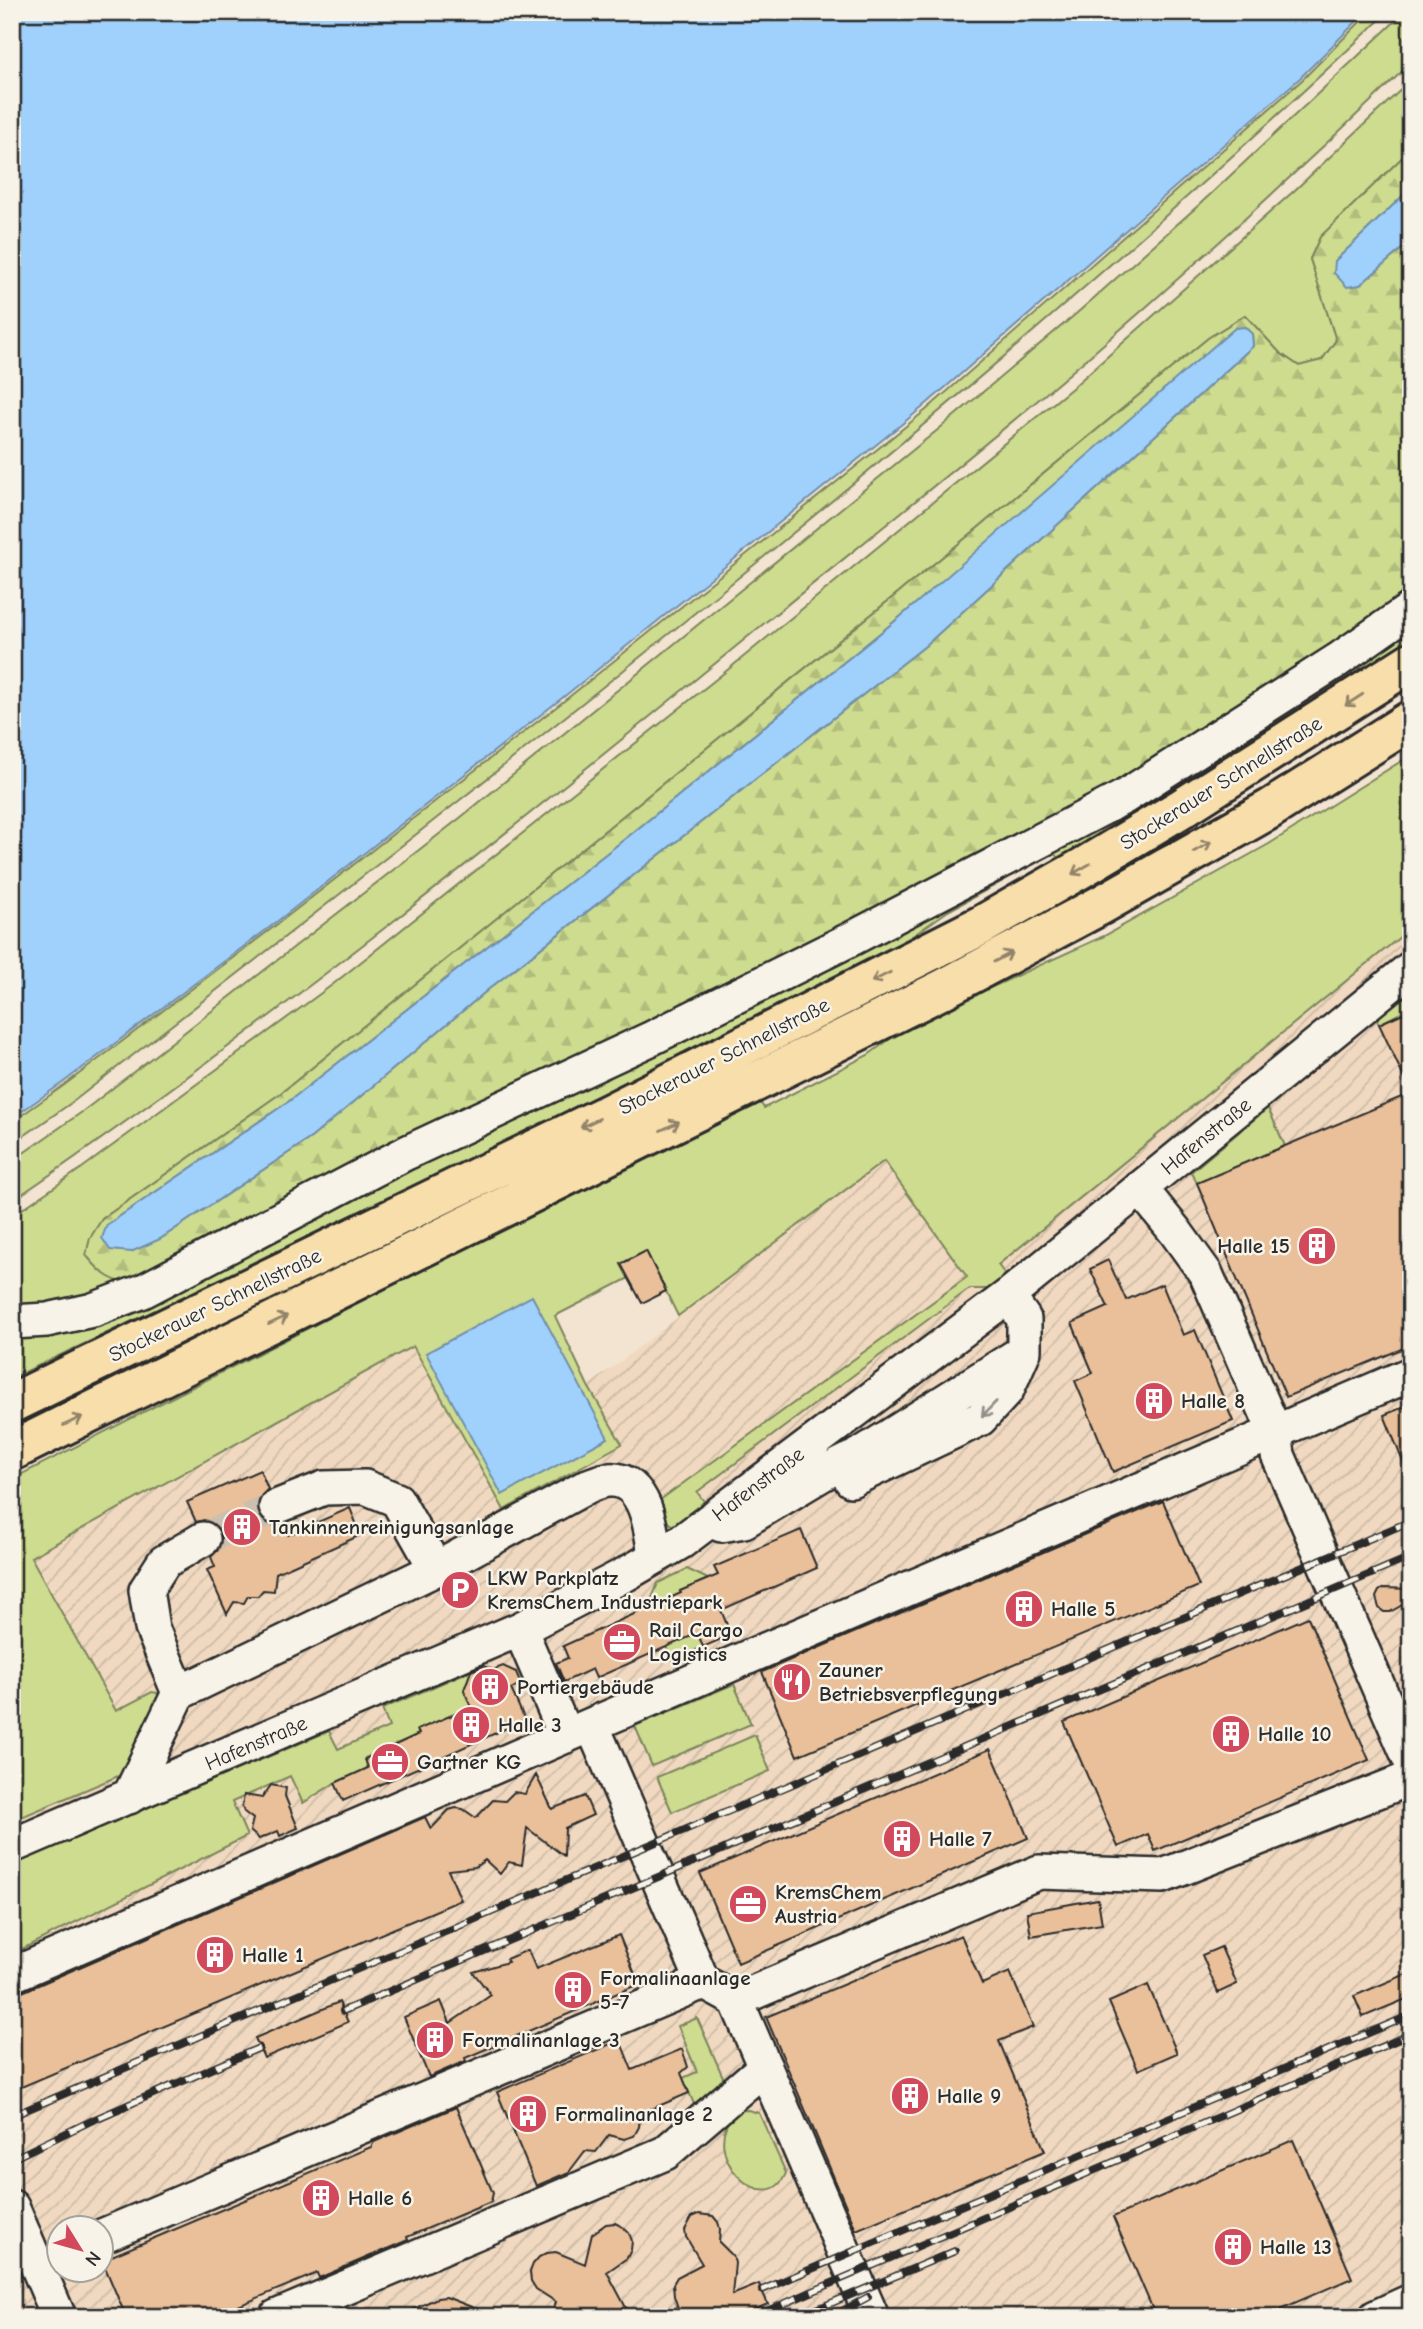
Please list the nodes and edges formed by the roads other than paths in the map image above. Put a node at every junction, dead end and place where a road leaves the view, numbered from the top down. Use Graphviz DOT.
graph roads {
  1 [pos="1411,609"];
  2 [pos="1411,662"];
  3 [pos="1411,720"];
  4 [pos="1411,968"];
  5 [pos="1140,1188"];
  6 [pos="1007,1296"];
  7 [pos="12,1322"];
  8 [pos="1411,1374"];
  9 [pos="12,1403"];
  10 [pos="1275,1432"];
  11 [pos="12,1451"];
  12 [pos="276,1507"];
  13 [pos="701,1528"];
  14 [pos="204,1539"];
  15 [pos="655,1557"];
  16 [pos="436,1569"];
  17 [pos="520,1629"];
  18 [pos="180,1693"];
  19 [pos="579,1731"];
  20 [pos="1411,1762"];
  21 [pos="1411,1778"];
  22 [pos="130,1797"];
  23 [pos="12,1846"];
  24 [pos="12,1976"];
  25 [pos="703,1982"];
  26 [pos="736,2000"];
  27 [pos="765,2067"];
  28 [pos="12,2207"];
  29 [pos="116,2230"];
  30 [pos="46,2255"];
  31 [pos="53,2284"];
  32 [pos="1411,2301"];
  33 [pos="59,2317"];
  34 [pos="276,2317"];
  35 [pos="872,2317"];
  36 [pos="1376,2317"];
  1 -- 7 [label="street"];
  2 -- 9 [label="highway, Stockerauer Schnellstraße, one-way"];
  11 -- 3 [label="highway, Stockerauer Schnellstraße, one-way"];
  4 -- 5 [label="street, Hafenstraße"];
  5 -- 6 [label="street, Hafenstraße"];
  5 -- 10 [label="street"];
  6 -- 13 [label="street, Hafenstraße"];
  6 -- 13 [label="street"];
  8 -- 10 [label="street"];
  10 -- 19 [label="street"];
  10 -- 20 [label="street"];
  12 -- 16 [label="street"];
  13 -- 15 [label="street, Hafenstraße"];
  14 -- 18 [label="street"];
  15 -- 16 [label="street"];
  15 -- 17 [label="street, Hafenstraße"];
  16 -- 18 [label="street"];
  17 -- 19 [label="street"];
  17 -- 22 [label="street, Hafenstraße"];
  18 -- 22 [label="street"];
  19 -- 24 [label="street"];
  19 -- 25 [label="street"];
  21 -- 26 [label="street"];
  22 -- 23 [label="street, Hafenstraße"];
  25 -- 26 [label="street"];
  25 -- 29 [label="street"];
  26 -- 27 [label="street"];
  27 -- 34 [label="street"];
  27 -- 35 [label="street"];
  28 -- 30 [label="street"];
  31 -- 33 [label="street"];
  32 -- 36 [label="street"];
}
